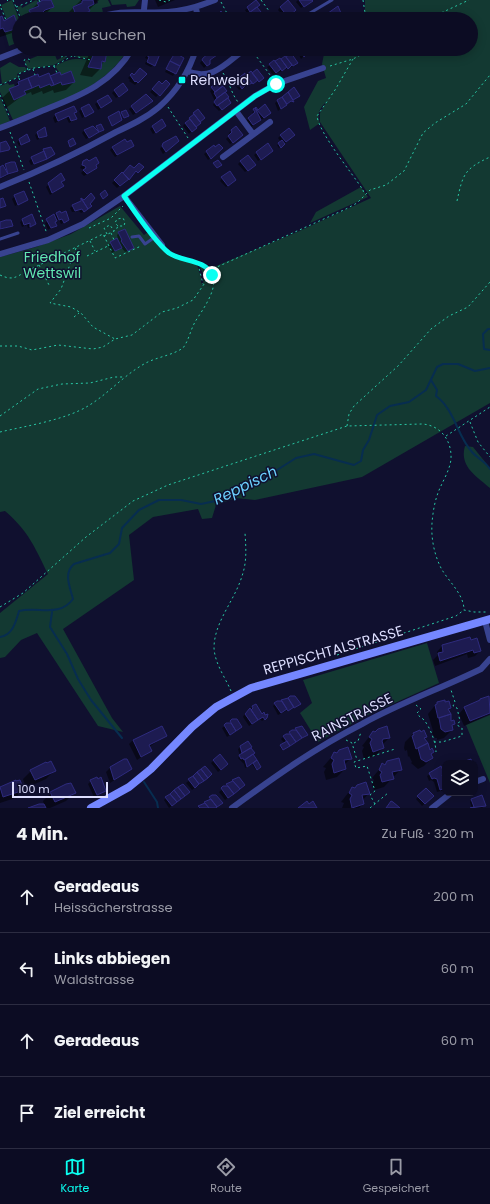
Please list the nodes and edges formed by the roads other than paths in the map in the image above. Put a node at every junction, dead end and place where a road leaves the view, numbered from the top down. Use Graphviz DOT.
graph roads {
  1 [pos="145,0"];
  2 [pos="215,0"];
  3 [pos="332,0"];
  4 [pos="196,8"];
  5 [pos="145,11"];
  6 [pos="130,12"];
  7 [pos="197,12"];
  8 [pos="312,12"];
  9 [pos="12,53"];
  10 [pos="128,56"];
  11 [pos="193,56"];
  12 [pos="236,56"];
  13 [pos="0,58"];
  14 [pos="323,68"];
  15 [pos="187,72"];
  16 [pos="236,111"];
  17 [pos="270,122"];
  18 [pos="0,128"];
  19 [pos="253,134"];
  20 [pos="224,157"];
  21 [pos="0,187"];
  22 [pos="126,199"];
  23 [pos="18,233"];
  24 [pos="132,237"];
  25 [pos="156,237"];
  26 [pos="0,239"];
  27 [pos="162,245"];
  28 [pos="0,254"];
  29 [pos="487,620"];
  30 [pos="490,640"];
  31 [pos="490,659"];
  32 [pos="483,779"];
  33 [pos="478,781"];
  34 [pos="448,796"];
  35 [pos="91,808"];
  36 [pos="232,808"];
  37 [pos="432,808"];
  1 -- 5 [label="street"];
  2 -- 4 [label="street"];
  3 -- 8 [label="lane"];
  4 -- 5 [label="street"];
  4 -- 7 [label="street"];
  5 -- 6 [label="street"];
  9 -- 13 [label="street"];
  10 -- 18 [label="street"];
  11 -- 15 [label="street"];
  12 -- 15 [label="street"];
  14 -- 16 [label="street"];
  15 -- 21 [label="street"];
  16 -- 19 [label="street"];
  16 -- 22 [label="street"];
  17 -- 19 [label="street"];
  19 -- 20 [label="street"];
  22 -- 25 [label="street"];
  22 -- 28 [label="street"];
  23 -- 26 [label="lane"];
  24 -- 25 [label="lane"];
  25 -- 27 [label="street"];
  29 -- 30 [label="street"];
  29 -- 35 [label="main road, REPPISCHTALSTRASSE"];
  31 -- 36 [label="street, RAINSTRASSE"];
  32 -- 33 [label="street"];
  34 -- 37 [label="street"];
}
